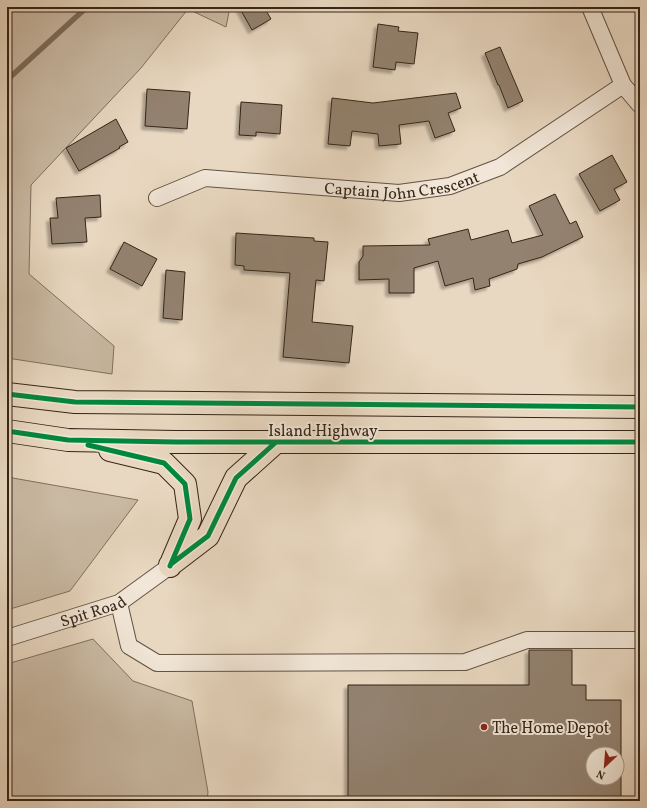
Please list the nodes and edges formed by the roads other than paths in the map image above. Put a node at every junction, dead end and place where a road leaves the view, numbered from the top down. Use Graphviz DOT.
graph roads {
  1 [pos="590,7"];
  2 [pos="623,85"];
  3 [pos="640,105"];
  4 [pos="156,198"];
  5 [pos="7,394"];
  6 [pos="640,407"];
  7 [pos="7,431"];
  8 [pos="68,440"];
  9 [pos="568,442"];
  10 [pos="640,442"];
  11 [pos="275,443"];
  12 [pos="640,450"];
  13 [pos="170,566"];
  14 [pos="118,603"];
  15 [pos="7,638"];
  16 [pos="640,640"];
  1 -- 2 [label="street"];
  2 -- 3 [label="street"];
  2 -- 4 [label="street, Captain John Crescent"];
  5 -- 6 [label="main road, Island Highway"];
  7 -- 8 [label="main road, Island Highway"];
  8 -- 11 [label="main road, Island Highway"];
  8 -- 13 [label="main road"];
  9 -- 10 [label="main road, Island Highway"];
  9 -- 11 [label="main road, Island Highway"];
  9 -- 12 [label="main road"];
  11 -- 13 [label="main road"];
  13 -- 14 [label="street, Spit Road"];
  14 -- 15 [label="street, Spit Road"];
  14 -- 16 [label="street"];
}
